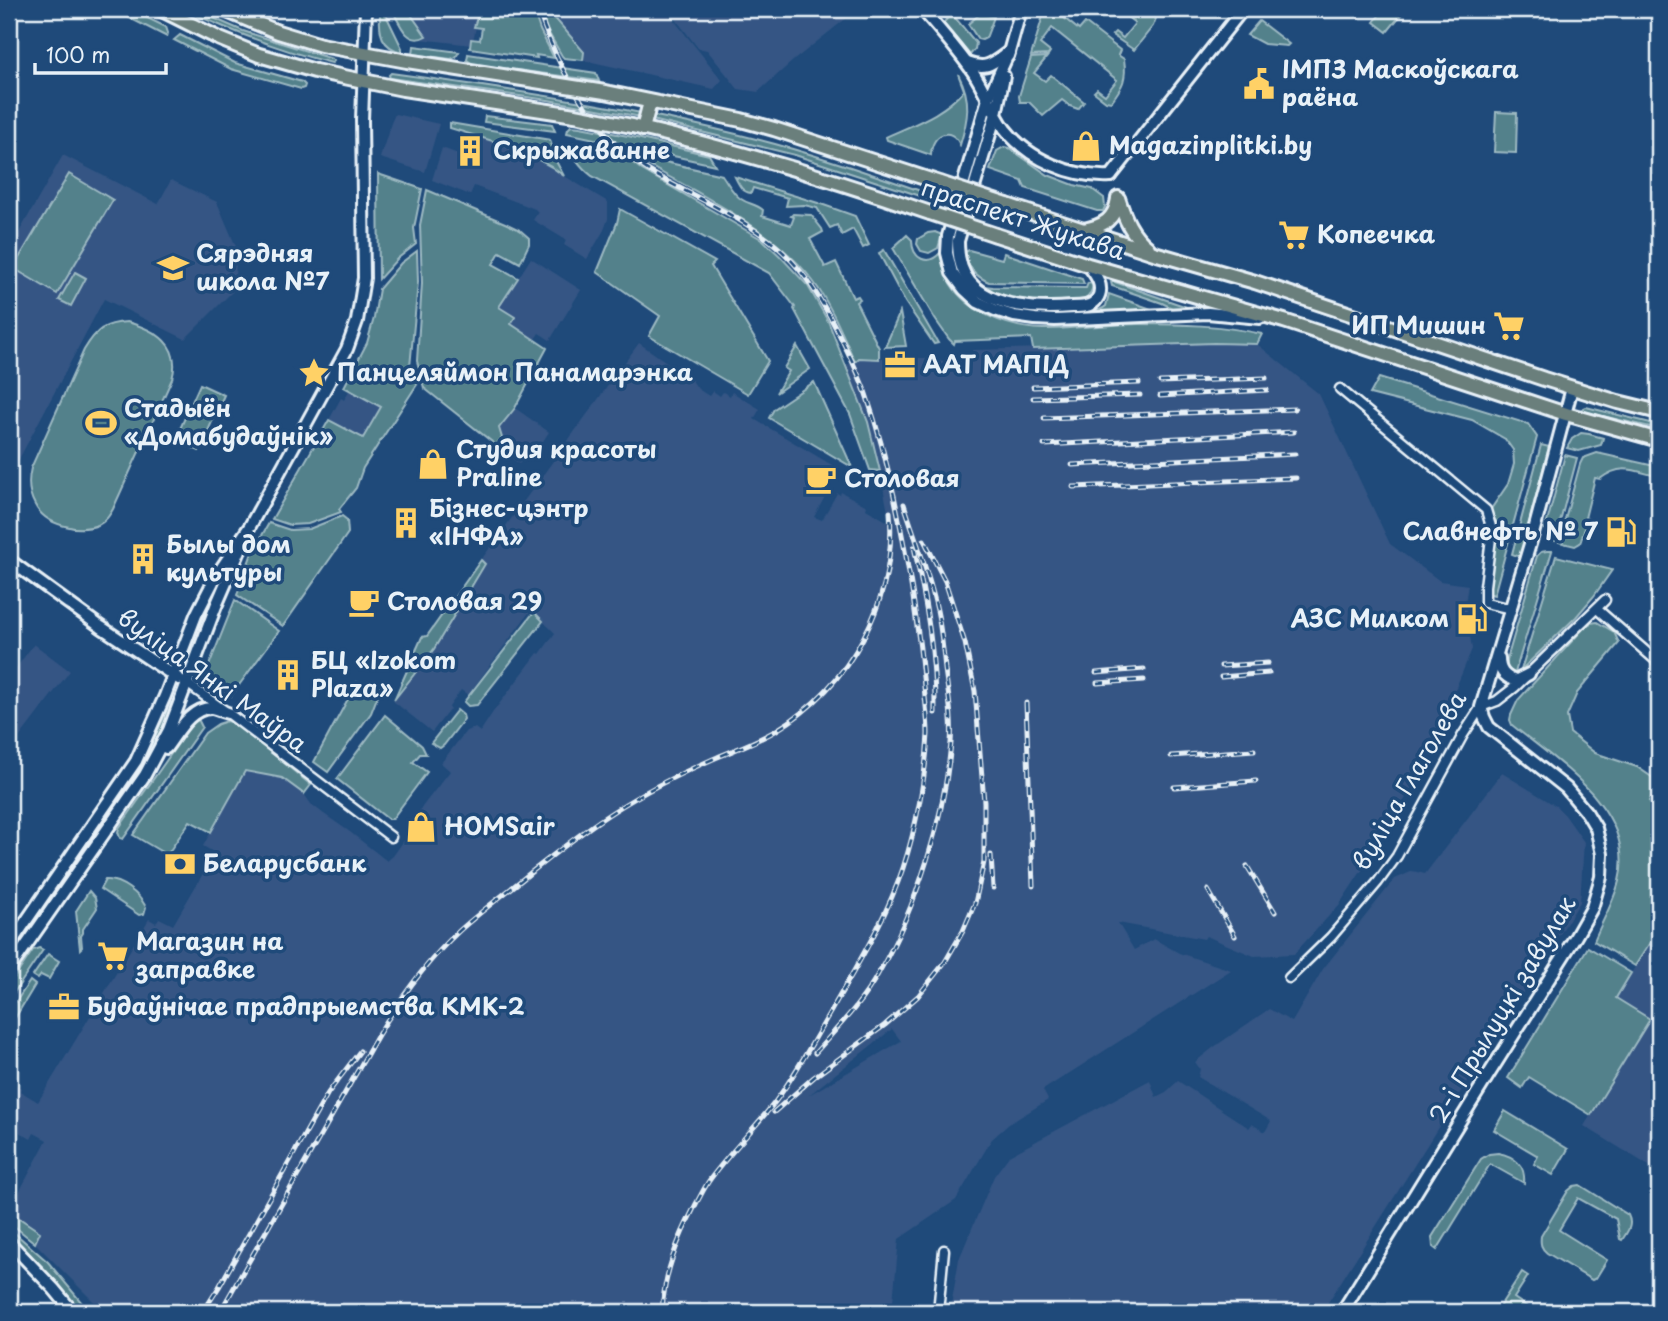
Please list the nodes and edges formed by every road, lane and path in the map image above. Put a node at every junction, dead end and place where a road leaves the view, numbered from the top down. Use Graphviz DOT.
graph roads {
  1 [pos="160,9"];
  2 [pos="222,9"];
  3 [pos="366,9"];
  4 [pos="922,9"];
  5 [pos="1021,9"];
  6 [pos="1243,9"];
  7 [pos="1009,52"];
  8 [pos="365,54"];
  9 [pos="967,63"];
  10 [pos="364,82"];
  11 [pos="988,99"];
  12 [pos="650,102"];
  13 [pos="996,114"];
  14 [pos="982,122"];
  15 [pos="638,127"];
  16 [pos="1006,131"];
  17 [pos="989,136"];
  18 [pos="1111,176"];
  19 [pos="1118,198"];
  20 [pos="1084,230"];
  21 [pos="1154,253"];
  22 [pos="1088,265"];
  23 [pos="1284,321"];
  24 [pos="1572,388"];
  25 [pos="1340,389"];
  26 [pos="1659,412"];
  27 [pos="1566,415"];
  28 [pos="1659,440"];
  29 [pos="250,526"];
  30 [pos="9,560"];
  31 [pos="1605,600"];
  32 [pos="1512,609"];
  33 [pos="1597,609"];
  34 [pos="1499,652"];
  35 [pos="1659,663"];
  36 [pos="1529,674"];
  37 [pos="174,675"];
  38 [pos="188,684"];
  39 [pos="1481,707"];
  40 [pos="228,713"];
  41 [pos="145,775"];
  42 [pos="391,837"];
  43 [pos="9,946"];
  44 [pos="9,970"];
  45 [pos="1289,978"];
  46 [pos="9,1242"];
  47 [pos="944,1250"];
  48 [pos="73,1312"];
  49 [pos="938,1312"];
  50 [pos="1342,1312"];
  1 -- 10 [label="main road, праспект Жукава"];
  2 -- 8 [label="main road, праспект Жукава"];
  3 -- 8 [label="main road"];
  4 -- 9 [label="main road"];
  5 -- 7 [label="main road"];
  6 -- 18 [label="main road"];
  7 -- 9 [label="main road"];
  7 -- 11 [label="main road"];
  7 -- 13 [label="main road"];
  8 -- 10 [label="main road"];
  8 -- 12 [label="main road, праспект Жукава, bridge"];
  9 -- 11 [label="main road"];
  10 -- 15 [label="main road, праспект Жукава, bridge"];
  10 -- 29 [label="main road"];
  11 -- 13 [label="main road"];
  11 -- 14 [label="main road"];
  12 -- 15 [label="main road"];
  12 -- 20 [label="main road, праспект Жукава, bridge"];
  13 -- 14 [label="main road"];
  13 -- 16 [label="main road"];
  13 -- 17 [label="main road"];
  14 -- 23 [label="main road"];
  15 -- 22 [label="main road, праспект Жукава, bridge"];
  16 -- 17 [label="main road"];
  16 -- 18 [label="main road"];
  17 -- 22 [label="main road"];
  18 -- 19 [label="main road"];
  19 -- 20 [label="main road"];
  19 -- 21 [label="main road"];
  20 -- 21 [label="main road, праспект Жукава"];
  21 -- 24 [label="main road, праспект Жукава"];
  22 -- 23 [label="main road, праспект Жукава"];
  23 -- 27 [label="main road, праспект Жукава"];
  24 -- 26 [label="main road, праспект Жукава"];
  24 -- 27 [label="main road"];
  25 -- 32 [label="street"];
  27 -- 28 [label="main road, праспект Жукава"];
  27 -- 32 [label="main road, вуліца Глаголева"];
  29 -- 37 [label="main road"];
  29 -- 38 [label="main road"];
  30 -- 37 [label="main road, вуліца Янкі Маўра"];
  31 -- 33 [label="street"];
  32 -- 34 [label="main road, вуліца Глаголева"];
  33 -- 35 [label="street"];
  33 -- 36 [label="street"];
  34 -- 36 [label="main road"];
  34 -- 39 [label="main road, вуліца Глаголева"];
  36 -- 39 [label="street"];
  37 -- 38 [label="main road, вуліца Янкі Маўра"];
  37 -- 43 [label="main road"];
  38 -- 40 [label="street, вуліца Янкі Маўра"];
  38 -- 41 [label="main road"];
  39 -- 45 [label="street, вуліца Глаголева"];
  39 -- 50 [label="main road, 2-і Прылуцкі завулак"];
  40 -- 41 [label="main road"];
  40 -- 42 [label="street, вуліца Янкі Маўра"];
  41 -- 44 [label="main road"];
  46 -- 48 [label="main road"];
  47 -- 49 [label="street"];
}
